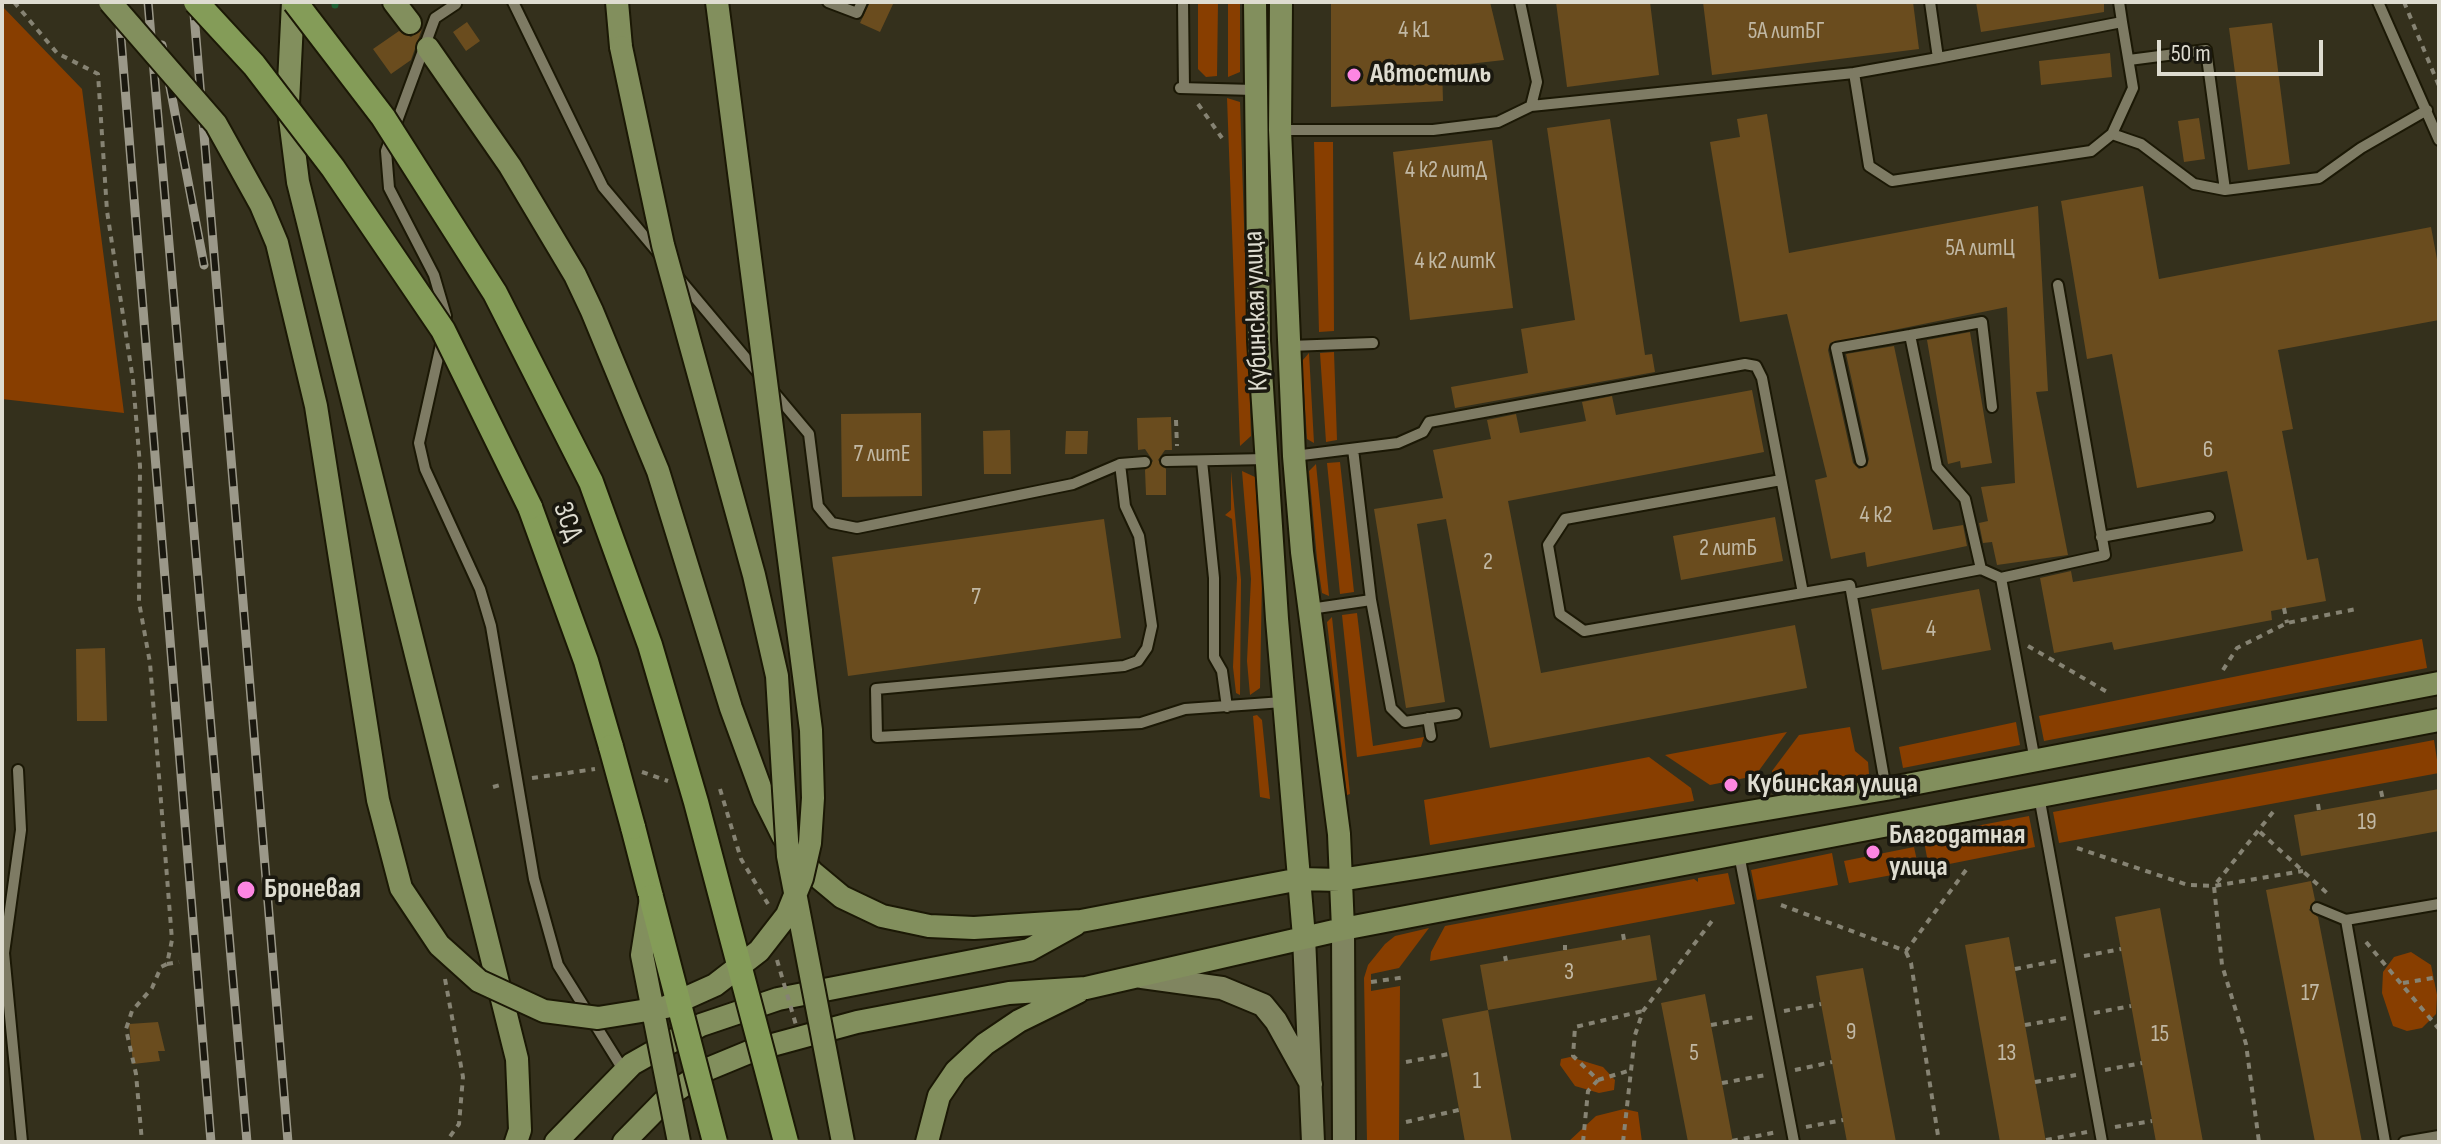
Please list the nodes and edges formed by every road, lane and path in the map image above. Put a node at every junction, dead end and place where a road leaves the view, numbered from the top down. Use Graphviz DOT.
graph roads {
  1 [pos="14,2"];
  2 [pos="110,2"];
  3 [pos="196,2"];
  4 [pos="294,2"];
  5 [pos="394,2"];
  6 [pos="513,2"];
  7 [pos="617,2"];
  8 [pos="717,2"];
  9 [pos="828,2"];
  10 [pos="862,2"];
  11 [pos="1183,2"];
  12 [pos="1255,2"];
  13 [pos="1281,2"];
  14 [pos="1520,2"];
  15 [pos="1930,2"];
  16 [pos="2119,2"];
  17 [pos="2378,2"];
  18 [pos="2404,2"];
  19 [pos="456,4"];
  20 [pos="2122,22"];
  21 [pos="410,23"];
  22 [pos="428,48"];
  23 [pos="1938,58"];
  24 [pos="2129,60"];
  25 [pos="1854,73"];
  26 [pos="2439,86"];
  27 [pos="1184,90"];
  28 [pos="1254,90"];
  29 [pos="1531,106"];
  30 [pos="2427,110"];
  31 [pos="1280,130"];
  32 [pos="2112,134"];
  33 [pos="1222,138"];
  34 [pos="2439,140"];
  35 [pos="2225,190"];
  36 [pos="2058,285"];
  37 [pos="1910,335"];
  38 [pos="1373,343"];
  39 [pos="1287,346"];
  40 [pos="1992,407"];
  41 [pos="1353,449"];
  42 [pos="1294,456"];
  43 [pos="1269,459"];
  44 [pos="1166,461"];
  45 [pos="1202,461"];
  46 [pos="1861,461"];
  47 [pos="1145,462"];
  48 [pos="1120,464"];
  49 [pos="1781,480"];
  50 [pos="2209,517"];
  51 [pos="2101,537"];
  52 [pos="1981,569"];
  53 [pos="2001,578"];
  54 [pos="1803,593"];
  55 [pos="1852,594"];
  56 [pos="1371,600"];
  57 [pos="2284,608"];
  58 [pos="1310,609"];
  59 [pos="2356,609"];
  60 [pos="2287,623"];
  61 [pos="2012,637"];
  62 [pos="2223,670"];
  63 [pos="2439,683"];
  64 [pos="2109,693"];
  65 [pos="1283,702"];
  66 [pos="1227,707"];
  67 [pos="1456,714"];
  68 [pos="1428,718"];
  69 [pos="2439,720"];
  70 [pos="1431,736"];
  71 [pos="2035,761"];
  72 [pos="18,770"];
  73 [pos="720,789"];
  74 [pos="1886,789"];
  75 [pos="2381,791"];
  76 [pos="2039,796"];
  77 [pos="2383,800"];
  78 [pos="2318,804"];
  79 [pos="2319,811"];
  80 [pos="2273,812"];
  81 [pos="2260,832"];
  82 [pos="2077,848"];
  83 [pos="1739,854"];
  84 [pos="1966,870"];
  85 [pos="2303,871"];
  86 [pos="1300,879"];
  87 [pos="1340,880"];
  88 [pos="2316,883"];
  89 [pos="2214,886"];
  90 [pos="651,897"];
  91 [pos="2439,904"];
  92 [pos="1781,905"];
  93 [pos="771,908"];
  94 [pos="2317,908"];
  95 [pos="1715,917"];
  96 [pos="2346,920"];
  97 [pos="1081,921"];
  98 [pos="1343,929"];
  99 [pos="2359,934"];
  100 [pos="1304,937"];
  101 [pos="1906,951"];
  102 [pos="775,952"];
  103 [pos="179,962"];
  104 [pos="167,964"];
  105 [pos="1142,977"];
  106 [pos="1406,977"];
  107 [pos="2439,977"];
  108 [pos="1371,982"];
  109 [pos="2403,983"];
  110 [pos="1086,988"];
  111 [pos="1643,1011"];
  112 [pos="2439,1029"];
  113 [pos="799,1036"];
  114 [pos="1449,1054"];
  115 [pos="1406,1062"];
  116 [pos="1631,1070"];
  117 [pos="624,1071"];
  118 [pos="1598,1080"];
  119 [pos="1311,1084"];
  120 [pos="1459,1110"];
  121 [pos="1406,1122"];
  122 [pos="459,1124"];
  123 [pos="2439,1136"];
  124 [pos="22,1142"];
  125 [pos="142,1142"];
  126 [pos="446,1142"];
  127 [pos="516,1142"];
  128 [pos="556,1142"];
  129 [pos="624,1142"];
  130 [pos="679,1142"];
  131 [pos="715,1142"];
  132 [pos="786,1142"];
  133 [pos="843,1142"];
  134 [pos="927,1142"];
  135 [pos="1313,1142"];
  136 [pos="1344,1142"];
  137 [pos="1583,1142"];
  138 [pos="1623,1142"];
  139 [pos="1794,1142"];
  140 [pos="1939,1142"];
  141 [pos="2102,1142"];
  142 [pos="2259,1142"];
  143 [pos="2385,1142"];
  144 [pos="2404,1142"];
  1 -- 104 [label="path"];
  2 -- 8 [label="main road, bridge"];
  3 -- 90 [label="highway, ЗСД, bridge"];
  4 -- 127 [label="main road"];
  4 -- 132 [label="highway, ЗСД, bridge"];
  5 -- 21 [label="main road"];
  6 -- 48 [label="lane"];
  7 -- 133 [label="main road, bridge"];
  9 -- 10 [label="lane"];
  11 -- 27 [label="lane"];
  12 -- 28 [label="main road, Кубинская улица"];
  13 -- 31 [label="main road, Кубинская улица"];
  14 -- 29 [label="lane"];
  15 -- 23 [label="lane"];
  16 -- 20 [label="lane"];
  17 -- 30 [label="lane"];
  18 -- 26 [label="path"];
  19 -- 117 [label="lane"];
  20 -- 23 [label="lane"];
  20 -- 24 [label="lane"];
  22 -- 97 [label="main road"];
  23 -- 25 [label="lane"];
  24 -- 32 [label="lane"];
  24 -- 35 [label="lane"];
  25 -- 29 [label="lane"];
  25 -- 32 [label="lane"];
  27 -- 28 [label="lane"];
  27 -- 33 [label="path"];
  28 -- 43 [label="main road, Кубинская улица"];
  29 -- 31 [label="lane"];
  30 -- 34 [label="lane"];
  30 -- 35 [label="lane"];
  31 -- 39 [label="main road, Кубинская улица"];
  32 -- 35 [label="lane"];
  36 -- 51 [label="lane"];
  37 -- 40 [label="lane"];
  37 -- 46 [label="lane"];
  37 -- 52 [label="lane"];
  38 -- 39 [label="lane"];
  39 -- 42 [label="main road, Кубинская улица"];
  41 -- 42 [label="lane"];
  41 -- 49 [label="lane"];
  41 -- 56 [label="lane"];
  42 -- 58 [label="main road, Кубинская улица"];
  43 -- 45 [label="lane"];
  43 -- 65 [label="main road, Кубинская улица"];
  44 -- 45 [label="lane"];
  45 -- 66 [label="lane"];
  47 -- 48 [label="lane"];
  48 -- 66 [label="lane"];
  49 -- 54 [label="lane"];
  49 -- 54 [label="lane"];
  50 -- 51 [label="lane"];
  51 -- 53 [label="lane"];
  52 -- 53 [label="lane"];
  52 -- 55 [label="lane"];
  53 -- 61 [label="lane"];
  54 -- 55 [label="lane"];
  55 -- 74 [label="lane"];
  56 -- 58 [label="lane"];
  56 -- 68 [label="lane"];
  57 -- 60 [label="path"];
  58 -- 87 [label="main road, Кубинская улица"];
  59 -- 60 [label="path"];
  60 -- 62 [label="path"];
  61 -- 64 [label="path"];
  61 -- 71 [label="lane"];
  63 -- 71 [label="main road"];
  65 -- 66 [label="lane"];
  65 -- 86 [label="main road, Кубинская улица"];
  67 -- 68 [label="lane"];
  68 -- 70 [label="lane"];
  69 -- 76 [label="main road"];
  71 -- 74 [label="main road"];
  72 -- 124 [label="lane"];
  73 -- 93 [label="path"];
  74 -- 87 [label="main road"];
  75 -- 77 [label="path"];
  76 -- 83 [label="main road"];
  76 -- 141 [label="lane"];
  78 -- 79 [label="path"];
  80 -- 81 [label="path"];
  81 -- 85 [label="path"];
  81 -- 89 [label="path"];
  82 -- 89 [label="path"];
  83 -- 98 [label="main road"];
  83 -- 139 [label="lane"];
  84 -- 101 [label="path"];
  85 -- 88 [label="path"];
  85 -- 89 [label="path"];
  86 -- 87 [label="main road"];
  86 -- 97 [label="main road"];
  86 -- 100 [label="main road, Кубинская улица"];
  87 -- 98 [label="main road, Кубинская улица"];
  89 -- 142 [label="path"];
  90 -- 130 [label="main road, bridge"];
  90 -- 131 [label="highway, ЗСД, bridge"];
  91 -- 96 [label="lane"];
  92 -- 101 [label="path"];
  94 -- 96 [label="lane"];
  95 -- 111 [label="path"];
  96 -- 143 [label="lane"];
  97 -- 117 [label="main road"];
  98 -- 100 [label="main road"];
  98 -- 136 [label="main road, Кубинская улица"];
  99 -- 109 [label="path"];
  100 -- 105 [label="main road"];
  100 -- 119 [label="main road, Кубинская улица"];
  101 -- 140 [label="path"];
  102 -- 113 [label="path, bridge"];
  103 -- 104 [label="path"];
  104 -- 125 [label="path"];
  105 -- 110 [label="main road"];
  105 -- 119 [label="main road"];
  106 -- 108 [label="path"];
  107 -- 109 [label="path"];
  109 -- 112 [label="path"];
  110 -- 129 [label="main road"];
  110 -- 134 [label="main road"];
  111 -- 116 [label="path"];
  111 -- 118 [label="path"];
  114 -- 115 [label="path"];
  116 -- 118 [label="path"];
  116 -- 138 [label="path"];
  117 -- 128 [label="main road"];
  118 -- 137 [label="path"];
  119 -- 135 [label="main road, Кубинская улица"];
  120 -- 121 [label="path"];
  122 -- 126 [label="path"];
  123 -- 144 [label="lane"];
}
